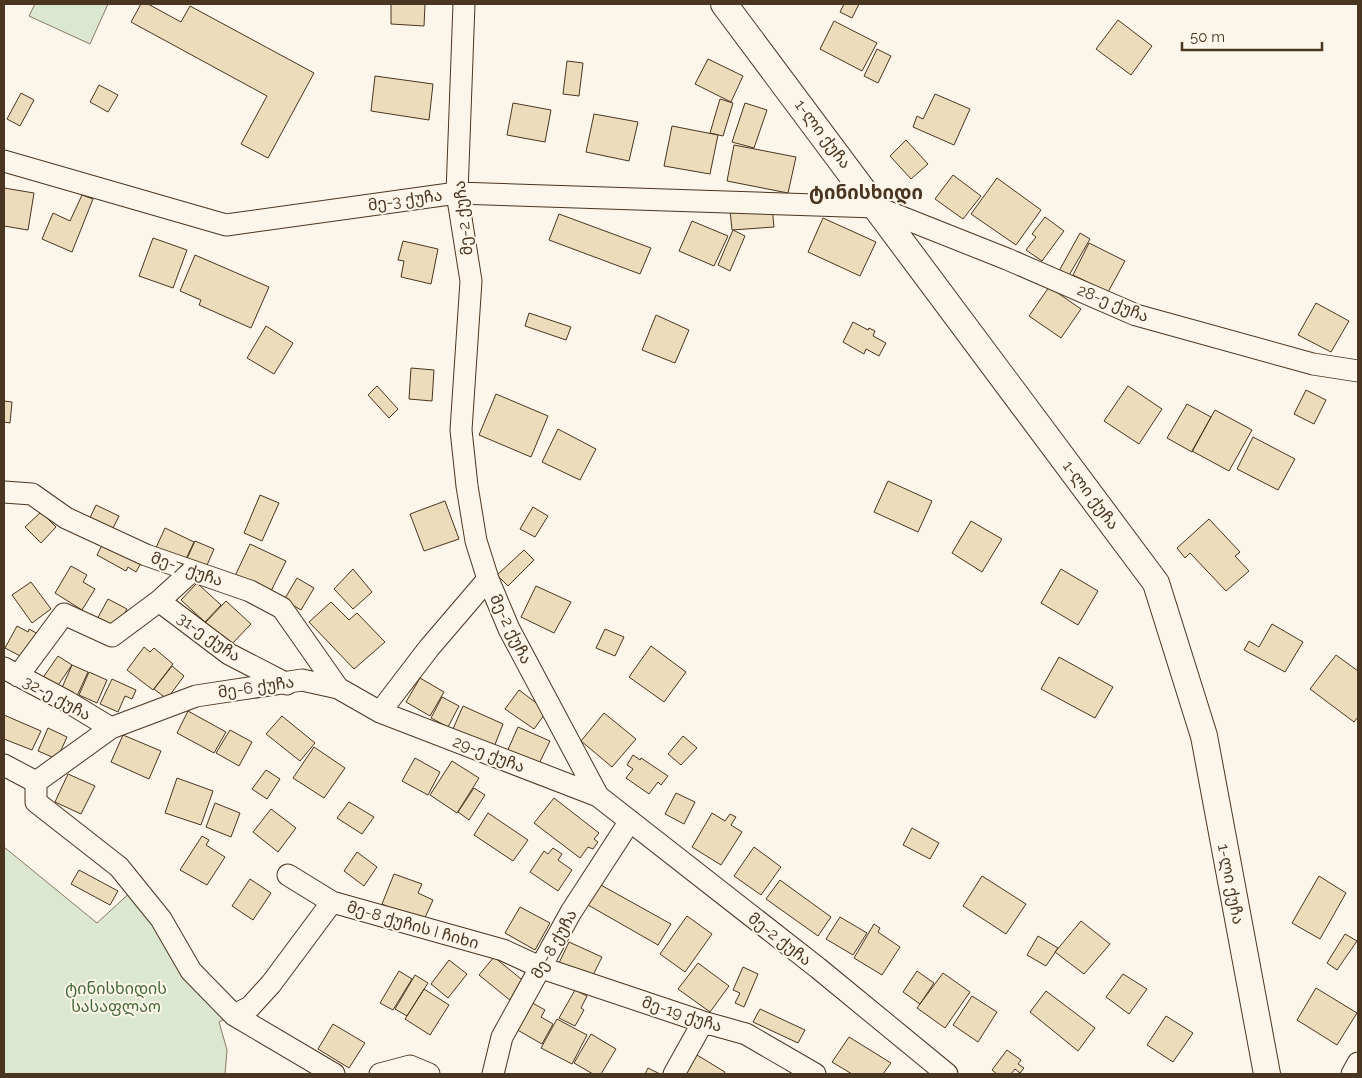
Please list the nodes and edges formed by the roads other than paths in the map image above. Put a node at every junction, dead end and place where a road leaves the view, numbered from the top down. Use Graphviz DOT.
graph roads {
  1 [pos="464,4"];
  2 [pos="724,4"];
  3 [pos="4,161"];
  4 [pos="457,193"];
  5 [pos="876,207"];
  6 [pos="1358,371"];
  7 [pos="4,492"];
  8 [pos="192,571"];
  9 [pos="488,579"];
  10 [pos="159,601"];
  11 [pos="11,672"];
  12 [pos="287,684"];
  13 [pos="338,688"];
  14 [pos="380,712"];
  15 [pos="111,728"];
  16 [pos="4,765"];
  17 [pos="36,782"];
  18 [pos="598,796"];
  19 [pos="630,820"];
  20 [pos="288,875"];
  21 [pos="332,902"];
  22 [pos="542,968"];
  23 [pos="234,1015"];
  24 [pos="704,1022"];
  25 [pos="1358,1064"];
  26 [pos="334,1074"];
  27 [pos="380,1074"];
  28 [pos="429,1074"];
  29 [pos="493,1074"];
  30 [pos="674,1074"];
  31 [pos="815,1074"];
  32 [pos="947,1074"];
  33 [pos="1267,1074"];
  34 [pos="1352,1074"];
  1 -- 4 [label="street, მე-2 ქუჩა"];
  2 -- 5 [label="main road, 1-ლი ქუჩა"];
  3 -- 4 [label="street, მე-3 ქუჩა"];
  4 -- 5 [label="street, მე-3 ქუჩა"];
  4 -- 9 [label="street, მე-2 ქუჩა"];
  5 -- 6 [label="street, 28-ე ქუჩა"];
  5 -- 33 [label="main road, 1-ლი ქუჩა"];
  7 -- 8 [label="street, მე-7 ქუჩა"];
  8 -- 10 [label="street"];
  8 -- 13 [label="street, მე-7 ქუჩა"];
  9 -- 14 [label="street"];
  9 -- 18 [label="street, მე-2 ქუჩა"];
  10 -- 11 [label="street"];
  10 -- 12 [label="street, 31-ე ქუჩა"];
  11 -- 15 [label="street, 32-ე ქუჩა"];
  12 -- 13 [label="street, მე-6 ქუჩა"];
  12 -- 15 [label="street, მე-6 ქუჩა"];
  13 -- 14 [label="street, მე-6 ქუჩა"];
  14 -- 18 [label="street, 29-ე ქუჩა"];
  15 -- 17 [label="street, მე-6 ქუჩა"];
  16 -- 17 [label="street"];
  17 -- 23 [label="street"];
  18 -- 19 [label="street, მე-2 ქუჩა"];
  19 -- 22 [label="street, მე-8 ქუჩა"];
  19 -- 32 [label="street, მე-2 ქუჩა"];
  20 -- 21 [label="street, მე-8 ქუჩის I ჩიხი"];
  21 -- 22 [label="street, მე-8 ქუჩის I ჩიხი"];
  21 -- 23 [label="street"];
  22 -- 24 [label="street, მე-19 ქუჩა"];
  22 -- 29 [label="street, მე-8 ქუჩა"];
  23 -- 26 [label="street"];
  24 -- 30 [label="street"];
  24 -- 31 [label="street, მე-19 ქუჩა"];
  25 -- 34 [label="street"];
  27 -- 28 [label="street"];
}
